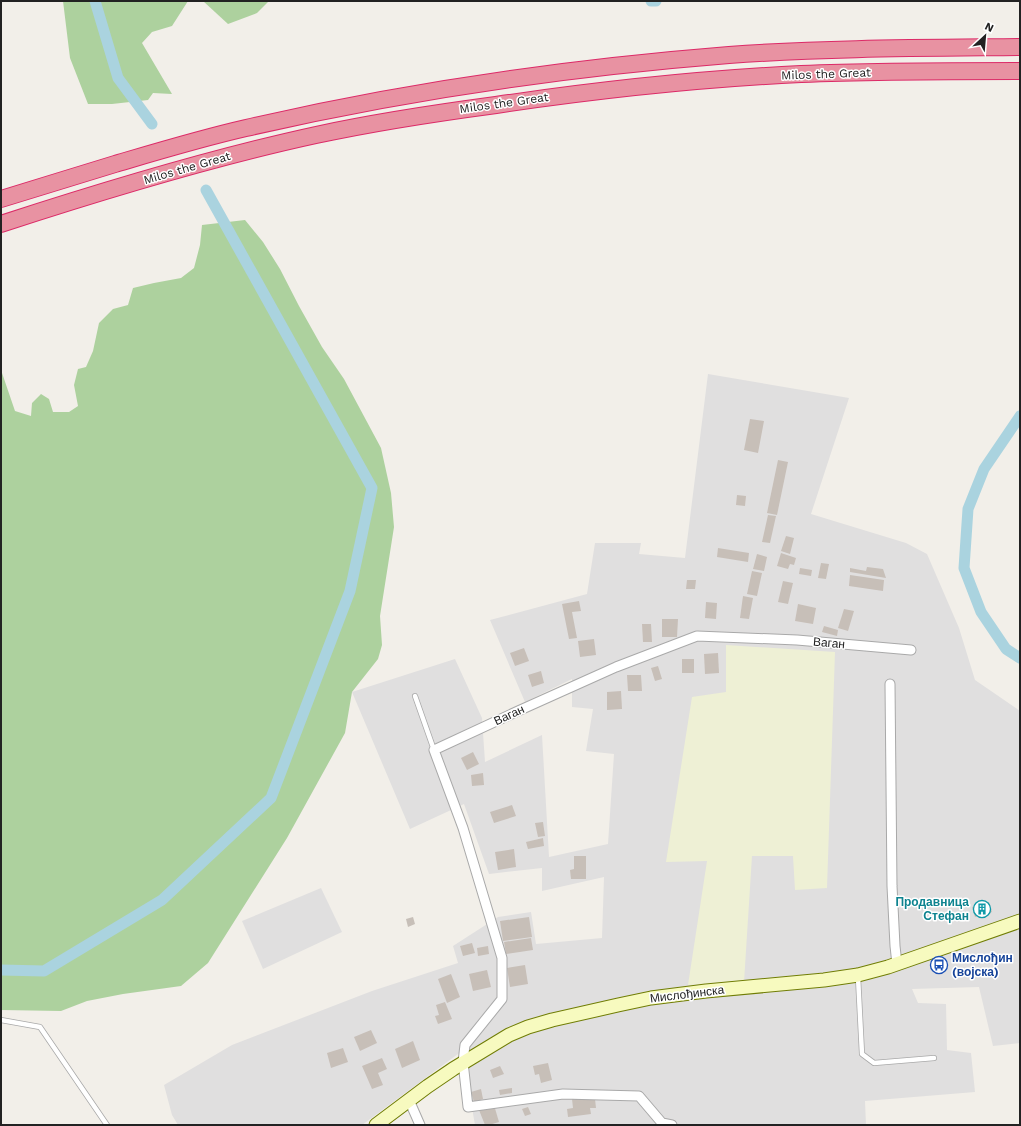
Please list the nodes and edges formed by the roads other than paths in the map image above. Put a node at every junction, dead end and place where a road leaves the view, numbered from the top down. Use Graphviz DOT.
graph roads {
  1 [pos="1020,46"];
  2 [pos="1020,71"];
  3 [pos="1,199"];
  4 [pos="1,224"];
  5 [pos="911,650"];
  6 [pos="890,684"];
  7 [pos="415,696"];
  8 [pos="434,750"];
  9 [pos="1020,921"];
  10 [pos="897,964"];
  11 [pos="858,975"];
  12 [pos="1,1020"];
  13 [pos="934,1058"];
  14 [pos="464,1062"];
  15 [pos="409,1100"];
  16 [pos="107,1125"];
  17 [pos="376,1125"];
  18 [pos="420,1125"];
  19 [pos="672,1125"];
  1 -- 3 [label="highway, Milos the Great"];
  2 -- 4 [label="highway, Milos the Great"];
  5 -- 8 [label="street, Ваган"];
  6 -- 10 [label="street"];
  7 -- 8 [label="lane"];
  8 -- 14 [label="street"];
  9 -- 10 [label="main road, Мислођинска"];
  10 -- 11 [label="main road, Мислођинска"];
  11 -- 13 [label="lane"];
  11 -- 14 [label="main road, Мислођинска"];
  12 -- 16 [label="lane"];
  14 -- 15 [label="main road, Мислођинска"];
  14 -- 19 [label="street"];
  15 -- 17 [label="main road, Мислођинска"];
  15 -- 18 [label="street"];
}
